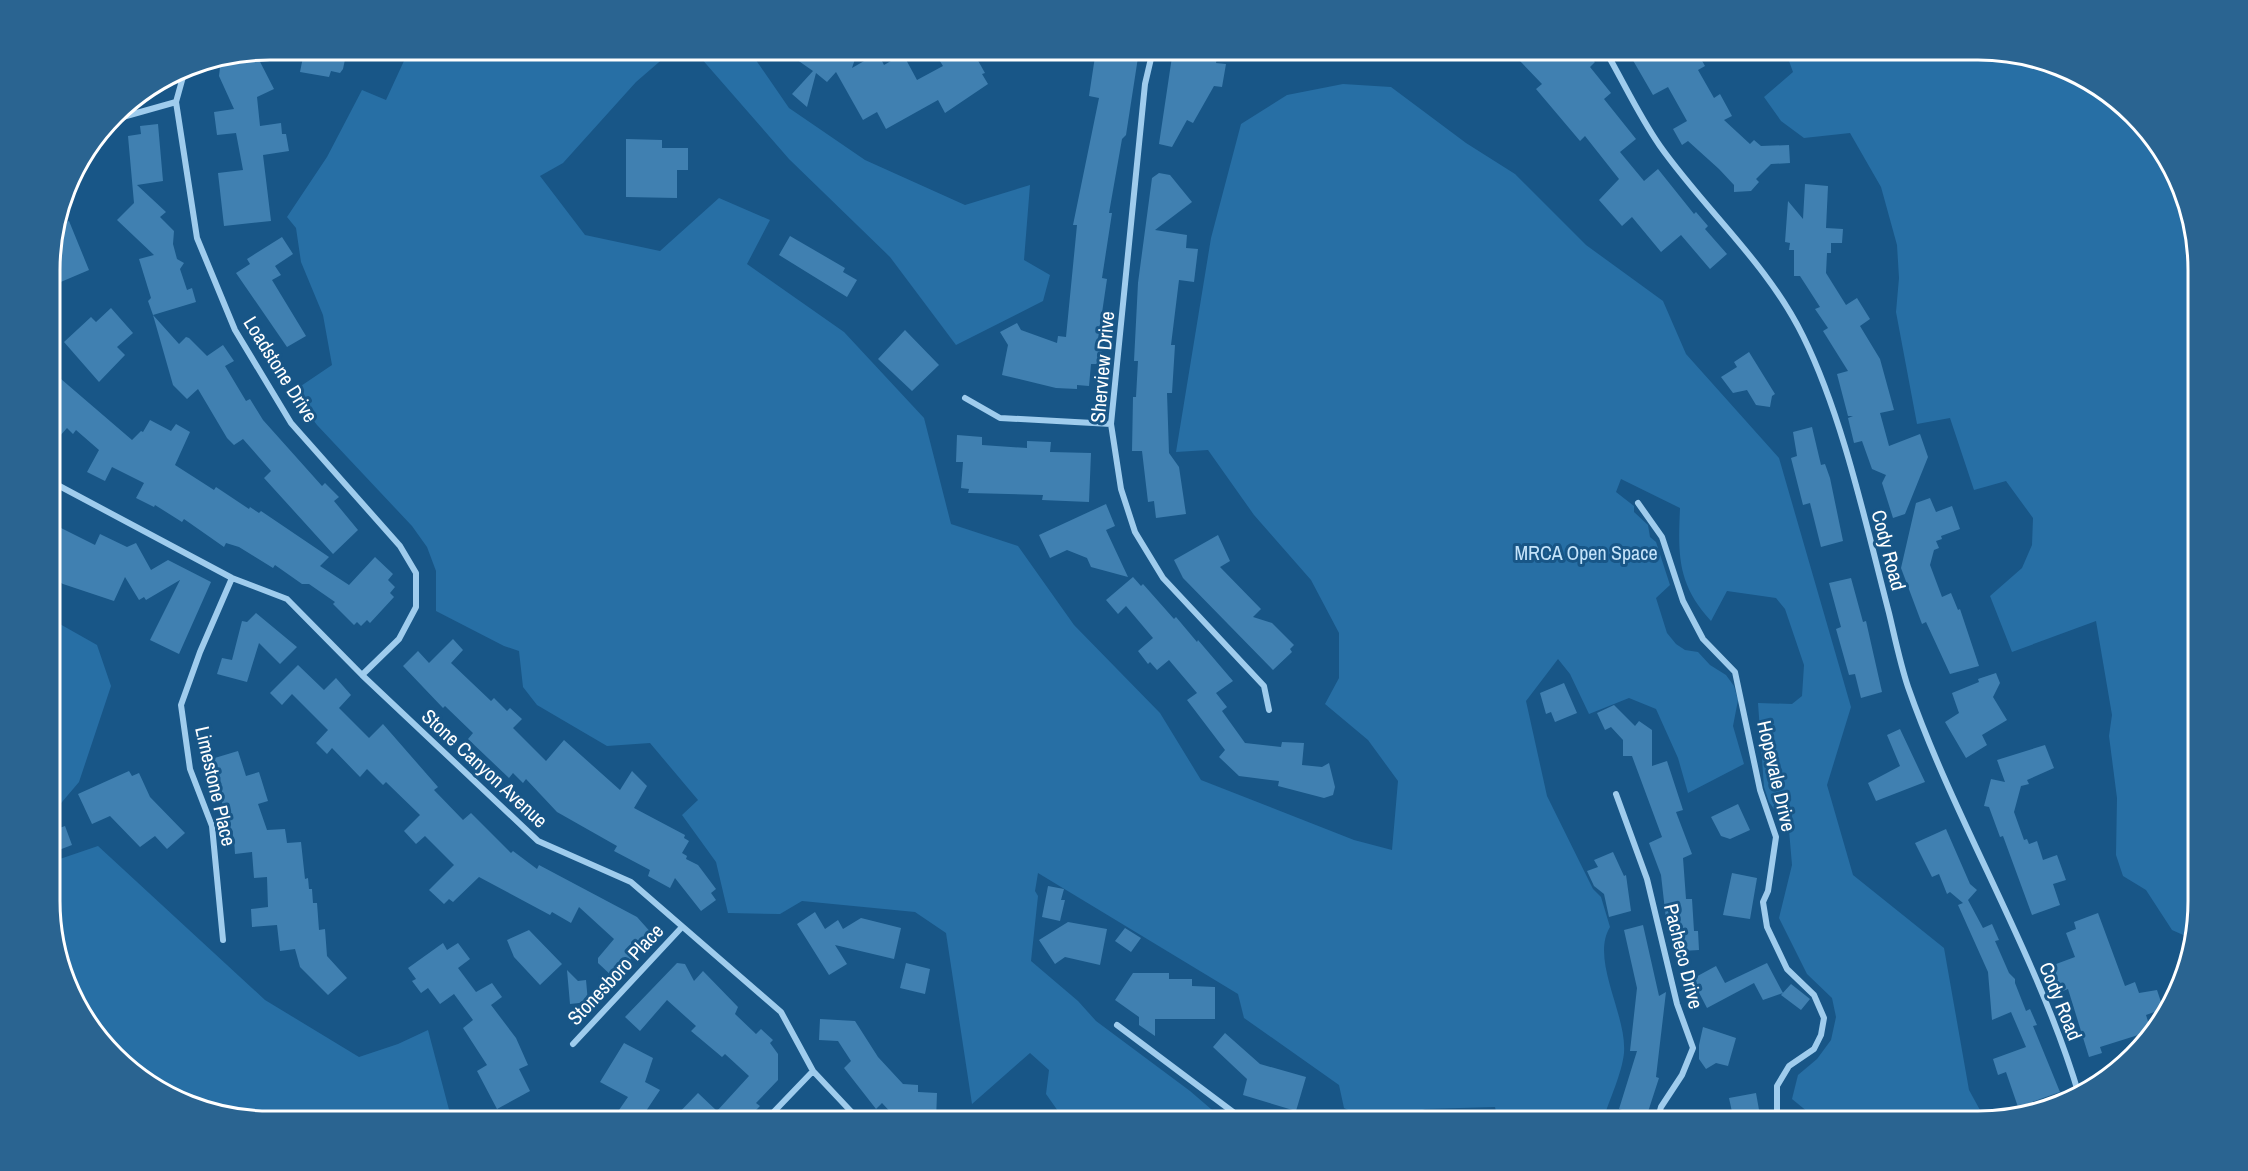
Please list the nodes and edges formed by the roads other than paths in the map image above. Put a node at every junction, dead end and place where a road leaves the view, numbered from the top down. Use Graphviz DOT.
graph roads {
  1 [pos="1151,60"];
  2 [pos="1611,60"];
  3 [pos="182,80"];
  4 [pos="176,102"];
  5 [pos="129,115"];
  6 [pos="965,398"];
  7 [pos="1111,424"];
  8 [pos="60,487"];
  9 [pos="1638,503"];
  10 [pos="232,578"];
  11 [pos="362,675"];
  12 [pos="1269,710"];
  13 [pos="1616,794"];
  14 [pos="682,927"];
  15 [pos="223,940"];
  16 [pos="1117,1025"];
  17 [pos="573,1044"];
  18 [pos="813,1071"];
  19 [pos="2076,1087"];
  20 [pos="775,1111"];
  21 [pos="851,1111"];
  22 [pos="1232,1111"];
  23 [pos="1660,1111"];
  24 [pos="1777,1111"];
  1 -- 7 [label="street, Sherview Drive"];
  2 -- 19 [label="street, Cody Road"];
  3 -- 4 [label="street, Loadstone Drive"];
  4 -- 5 [label="street"];
  4 -- 11 [label="street, Loadstone Drive"];
  6 -- 7 [label="street"];
  7 -- 12 [label="street, Sherview Drive"];
  8 -- 10 [label="street, Stone Canyon Avenue"];
  9 -- 24 [label="street, Hopevale Drive"];
  10 -- 11 [label="street, Stone Canyon Avenue"];
  10 -- 15 [label="street, Limestone Place"];
  11 -- 14 [label="street, Stone Canyon Avenue"];
  13 -- 23 [label="street, Pacheco Drive"];
  14 -- 17 [label="street, Stonesboro Place"];
  14 -- 18 [label="street, Stone Canyon Avenue"];
  16 -- 22 [label="street"];
  18 -- 20 [label="street"];
  18 -- 21 [label="street, Stone Canyon Avenue"];
}
